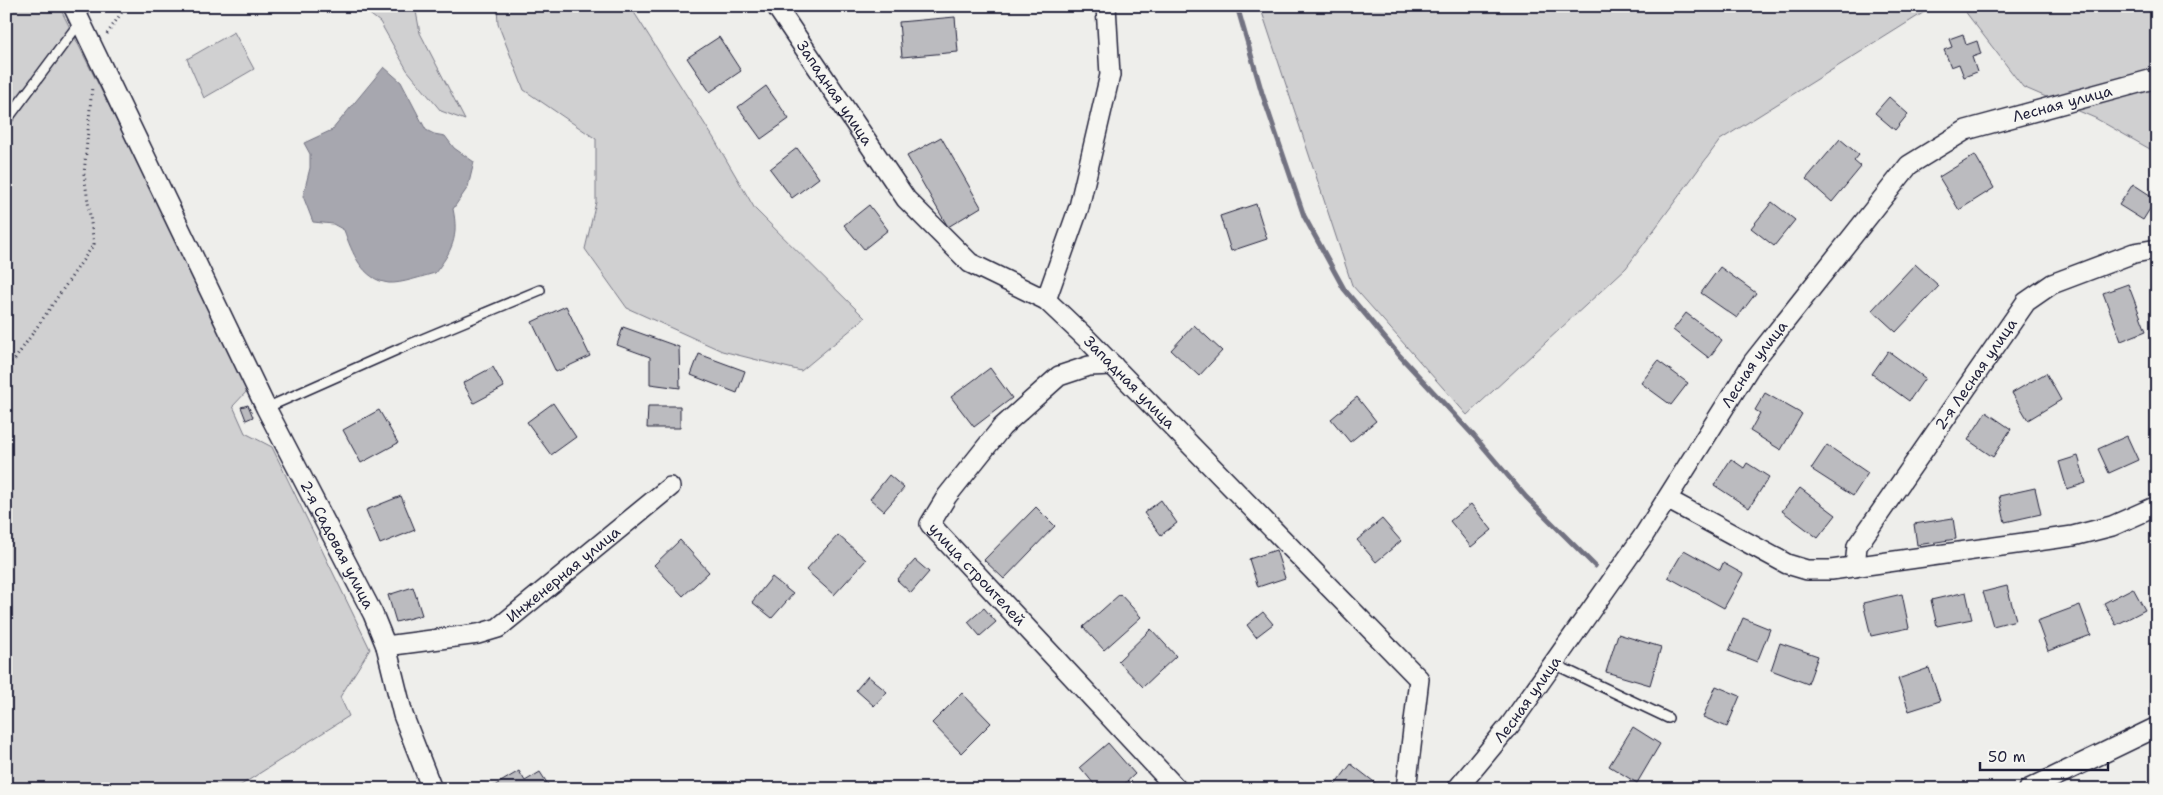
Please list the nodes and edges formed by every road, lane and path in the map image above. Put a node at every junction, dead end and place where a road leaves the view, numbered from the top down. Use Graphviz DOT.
graph roads {
  1 [pos="126,6"];
  2 [pos="1106,6"];
  3 [pos="784,11"];
  4 [pos="76,14"];
  5 [pos="95,52"];
  6 [pos="2157,78"];
  7 [pos="92,80"];
  8 [pos="6,122"];
  9 [pos="2157,249"];
  10 [pos="540,290"];
  11 [pos="1046,300"];
  12 [pos="6,362"];
  13 [pos="1113,365"];
  14 [pos="266,408"];
  15 [pos="670,487"];
  16 [pos="1667,499"];
  17 [pos="2157,506"];
  18 [pos="1854,566"];
  19 [pos="386,646"];
  20 [pos="1554,664"];
  21 [pos="1668,718"];
  22 [pos="2157,727"];
  23 [pos="432,789"];
  24 [pos="1177,789"];
  25 [pos="1406,789"];
  26 [pos="1458,789"];
  27 [pos="2029,789"];
  1 -- 5 [label="path"];
  2 -- 11 [label="street"];
  3 -- 11 [label="street, Западная улица"];
  4 -- 5 [label="street, 2-я Садовая улица"];
  4 -- 8 [label="lane"];
  5 -- 14 [label="street, 2-я Садовая улица"];
  6 -- 16 [label="street, Лесная улица"];
  7 -- 12 [label="path"];
  9 -- 18 [label="street, 2-я Лесная улица"];
  10 -- 14 [label="lane"];
  11 -- 13 [label="street, Западная улица"];
  13 -- 24 [label="street, улица строителей"];
  13 -- 25 [label="street, Западная улица"];
  14 -- 19 [label="street, 2-я Садовая улица"];
  15 -- 19 [label="street, Инженерная улица"];
  16 -- 18 [label="street"];
  16 -- 20 [label="street, Лесная улица"];
  17 -- 18 [label="street"];
  19 -- 23 [label="street, 2-я Садовая улица"];
  20 -- 21 [label="lane"];
  20 -- 26 [label="street, Лесная улица"];
  22 -- 27 [label="street"];
}
